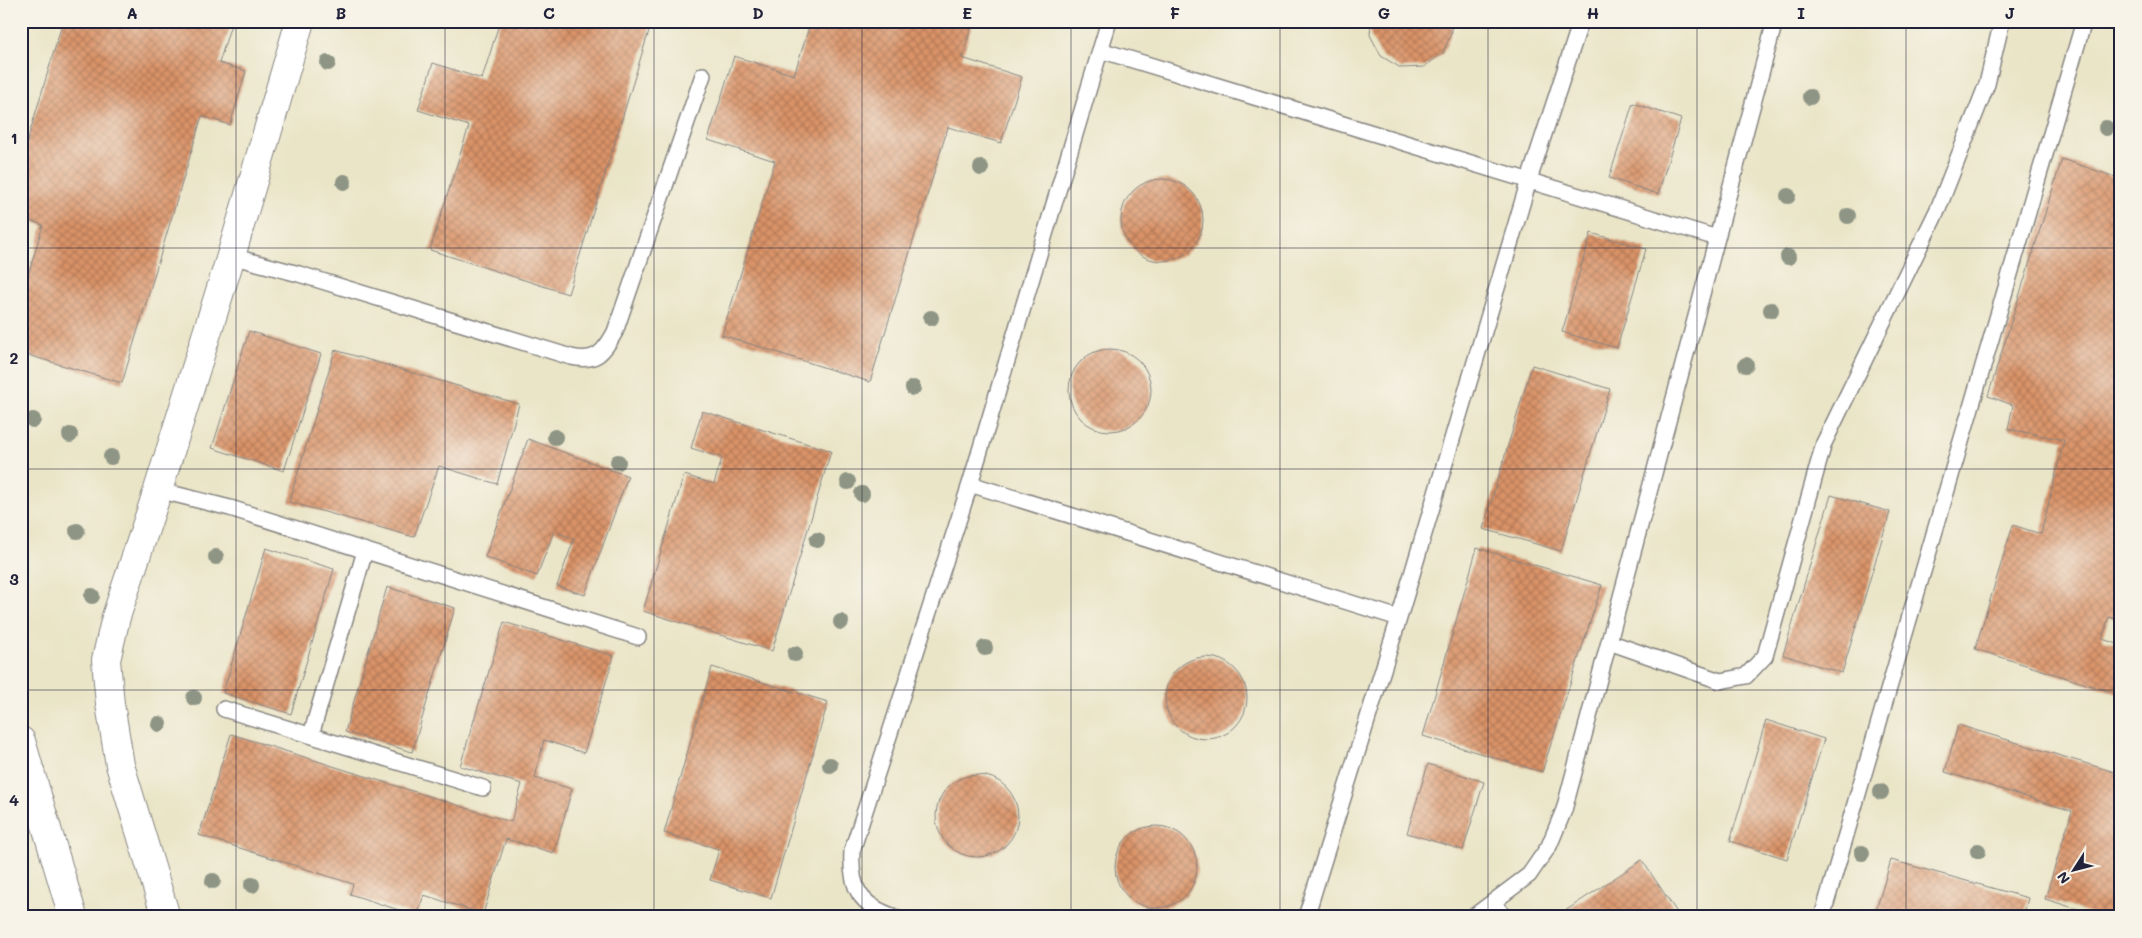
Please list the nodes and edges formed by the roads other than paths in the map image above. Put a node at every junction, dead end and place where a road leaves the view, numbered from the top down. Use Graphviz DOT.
graph roads {
  1 [pos="300,21"];
  2 [pos="1108,21"];
  3 [pos="1581,21"];
  4 [pos="1774,21"];
  5 [pos="2002,21"];
  6 [pos="2084,21"];
  7 [pos="1100,50"];
  8 [pos="703,76"];
  9 [pos="1529,180"];
  10 [pos="1717,238"];
  11 [pos="231,256"];
  12 [pos="970,484"];
  13 [pos="158,490"];
  14 [pos="364,551"];
  15 [pos="1399,618"];
  16 [pos="638,637"];
  17 [pos="1609,642"];
  18 [pos="224,709"];
  19 [pos="311,735"];
  20 [pos="21,741"];
  21 [pos="483,788"];
  22 [pos="1494,903"];
  23 [pos="72,917"];
  24 [pos="166,917"];
  25 [pos="895,917"];
  26 [pos="1306,917"];
  27 [pos="1473,917"];
  28 [pos="1504,917"];
  29 [pos="1822,917"];
  1 -- 11 [label="street"];
  2 -- 7 [label="lane"];
  3 -- 9 [label="lane"];
  4 -- 10 [label="lane"];
  5 -- 17 [label="lane"];
  6 -- 29 [label="lane"];
  7 -- 9 [label="lane"];
  7 -- 12 [label="lane"];
  8 -- 11 [label="lane"];
  9 -- 10 [label="lane"];
  9 -- 15 [label="lane"];
  10 -- 17 [label="lane"];
  11 -- 13 [label="street"];
  12 -- 15 [label="lane"];
  12 -- 25 [label="lane"];
  13 -- 14 [label="lane"];
  13 -- 24 [label="street"];
  14 -- 16 [label="lane"];
  14 -- 19 [label="lane"];
  15 -- 26 [label="lane"];
  17 -- 22 [label="lane"];
  18 -- 19 [label="lane"];
  19 -- 21 [label="lane"];
  20 -- 23 [label="street"];
  22 -- 27 [label="lane"];
  22 -- 28 [label="lane"];
}
